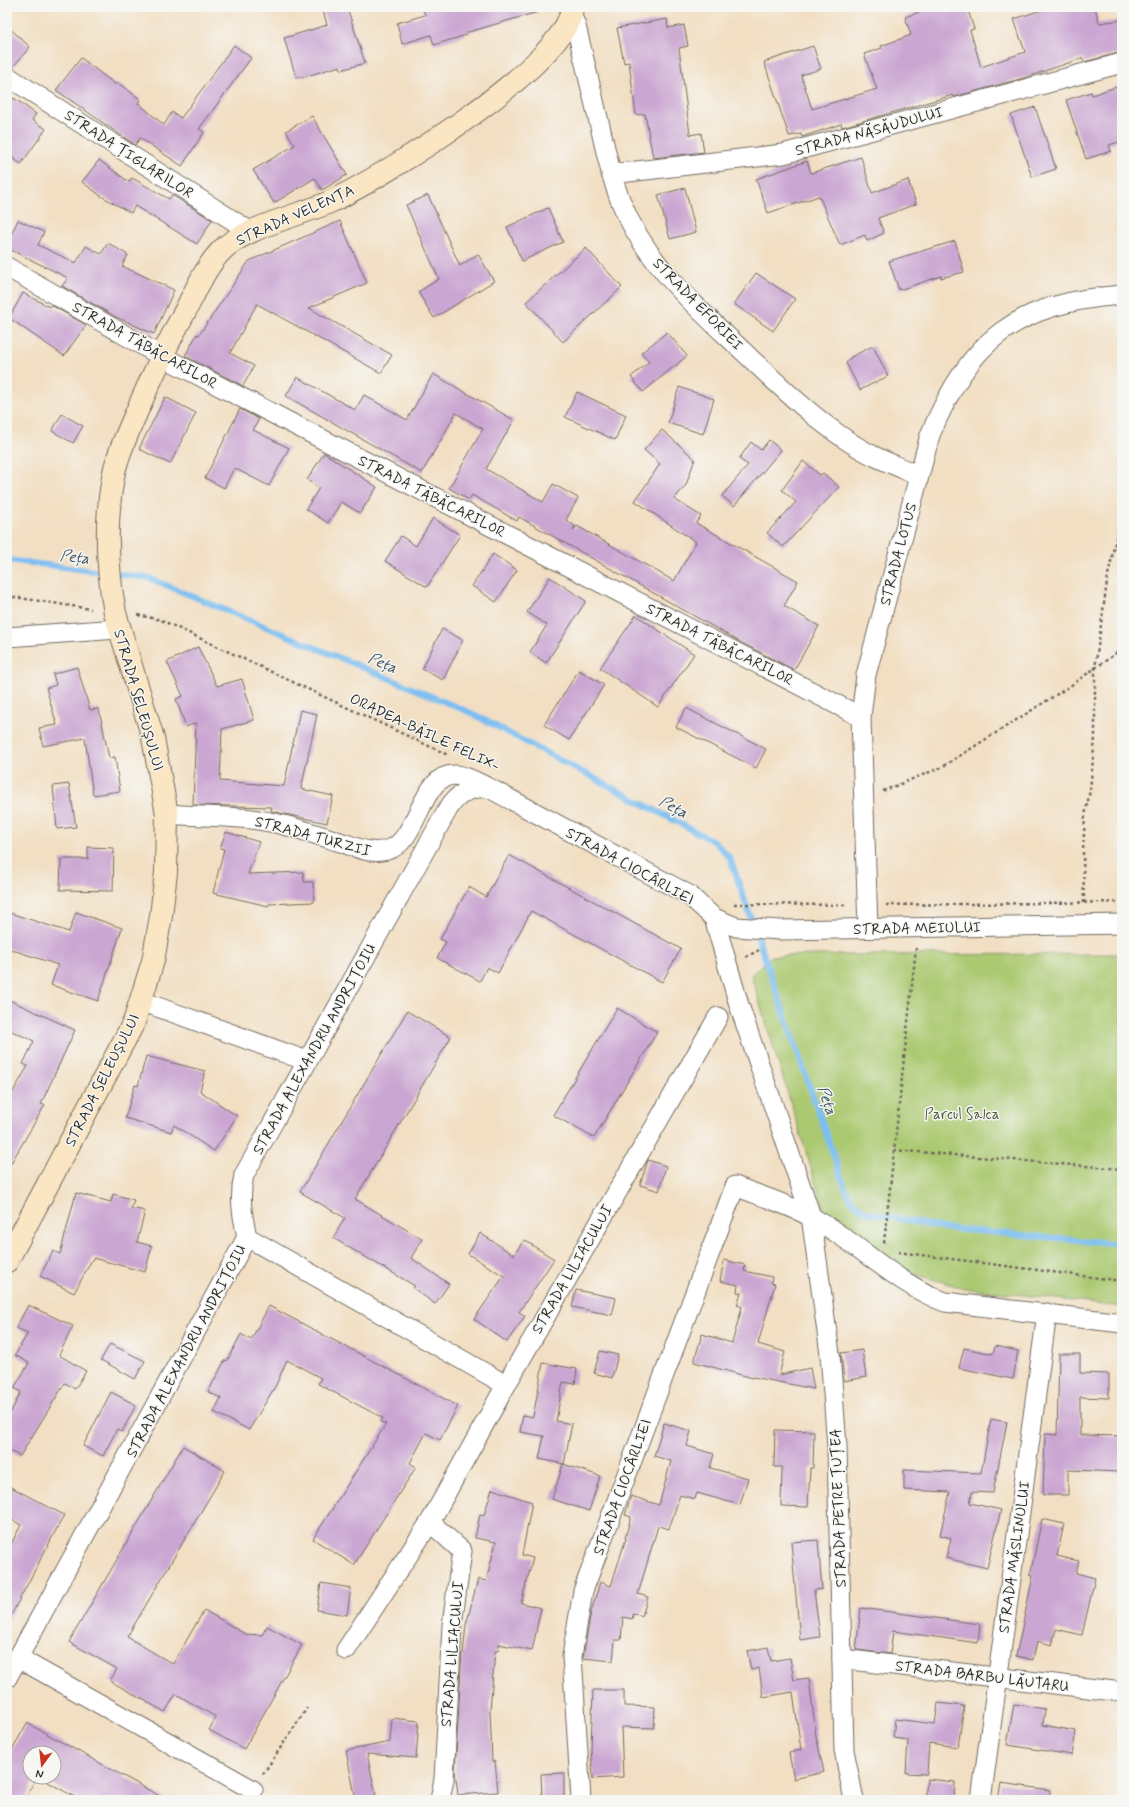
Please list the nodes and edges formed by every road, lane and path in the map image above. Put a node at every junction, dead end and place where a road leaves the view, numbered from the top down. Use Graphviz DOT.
graph roads {
  1 [pos="572,11"];
  2 [pos="1122,63"];
  3 [pos="7,76"];
  4 [pos="611,174"];
  5 [pos="251,232"];
  6 [pos="7,267"];
  7 [pos="1122,295"];
  8 [pos="161,356"];
  9 [pos="918,475"];
  10 [pos="1122,511"];
  11 [pos="110,584"];
  12 [pos="7,596"];
  13 [pos="117,621"];
  14 [pos="7,637"];
  15 [pos="1121,650"];
  16 [pos="1095,668"];
  17 [pos="861,717"];
  18 [pos="450,756"];
  19 [pos="489,788"];
  20 [pos="863,796"];
  21 [pos="167,814"];
  22 [pos="1084,902"];
  23 [pos="1122,902"];
  24 [pos="732,904"];
  25 [pos="868,906"];
  26 [pos="714,918"];
  27 [pos="1122,924"];
  28 [pos="1087,925"];
  29 [pos="868,928"];
  30 [pos="917,928"];
  31 [pos="141,1002"];
  32 [pos="718,1017"];
  33 [pos="307,1061"];
  34 [pos="894,1150"];
  35 [pos="1122,1169"];
  36 [pos="811,1216"];
  37 [pos="886,1228"];
  38 [pos="248,1237"];
  39 [pos="893,1252"];
  40 [pos="7,1261"];
  41 [pos="1122,1282"];
  42 [pos="1047,1314"];
  43 [pos="1122,1323"];
  44 [pos="506,1385"];
  45 [pos="430,1522"];
  46 [pos="346,1650"];
  47 [pos="18,1658"];
  48 [pos="842,1659"];
  49 [pos="7,1678"];
  50 [pos="998,1678"];
  51 [pos="1122,1692"];
  52 [pos="307,1708"];
  53 [pos="253,1790"];
  54 [pos="440,1800"];
  55 [pos="581,1800"];
  56 [pos="854,1800"];
  57 [pos="981,1800"];
  1 -- 4 [label="street, STRADA EFORIEI"];
  1 -- 5 [label="main road, STRADA VELENȚA"];
  2 -- 4 [label="street, STRADA NĂSĂUDULUI"];
  3 -- 5 [label="street, STRADA ȚIGLARILOR"];
  4 -- 9 [label="street, STRADA EFORIEI"];
  5 -- 8 [label="main road, STRADA VELENȚA"];
  6 -- 8 [label="street, STRADA TĂBĂCARILOR"];
  7 -- 9 [label="street, STRADA LOTUS"];
  8 -- 11 [label="main road, STRADA VELENȚA"];
  8 -- 17 [label="street, STRADA TĂBĂCARILOR"];
  9 -- 17 [label="street, STRADA LOTUS"];
  10 -- 16 [label="path"];
  11 -- 13 [label="main road, STRADA SELEUȘULUI"];
  12 -- 13 [label="path, ORADEA-BĂILE FELIX-"];
  13 -- 14 [label="street"];
  13 -- 18 [label="path, ORADEA-BĂILE FELIX-"];
  13 -- 21 [label="main road, STRADA SELEUȘULUI"];
  15 -- 16 [label="path"];
  16 -- 20 [label="path"];
  16 -- 22 [label="path"];
  17 -- 20 [label="street, STRADA LOTUS"];
  19 -- 21 [label="street, STRADA TURZII"];
  19 -- 26 [label="street, STRADA CIOCÂRLIEI"];
  19 -- 33 [label="street, STRADA ALEXANDRU ANDRIȚOIU"];
  20 -- 25 [label="street, STRADA LOTUS"];
  21 -- 31 [label="main road, STRADA SELEUȘULUI"];
  22 -- 23 [label="path"];
  22 -- 25 [label="path"];
  22 -- 28 [label="path"];
  24 -- 25 [label="path"];
  25 -- 29 [label="street, STRADA LOTUS"];
  26 -- 29 [label="street, STRADA MEIULUI"];
  26 -- 36 [label="street, STRADA PETRE ȚUȚEA"];
  27 -- 28 [label="street, STRADA MEIULUI"];
  28 -- 30 [label="street, STRADA MEIULUI"];
  29 -- 30 [label="street, STRADA MEIULUI"];
  30 -- 34 [label="path"];
  31 -- 33 [label="street"];
  31 -- 40 [label="main road, STRADA SELEUȘULUI"];
  32 -- 44 [label="street, STRADA LILIACULUI"];
  33 -- 38 [label="street, STRADA ALEXANDRU ANDRIȚOIU"];
  34 -- 35 [label="path"];
  34 -- 37 [label="path"];
  36 -- 42 [label="street"];
  36 -- 48 [label="street, STRADA PETRE ȚUȚEA"];
  36 -- 55 [label="street, STRADA CIOCÂRLIEI"];
  38 -- 44 [label="street"];
  38 -- 47 [label="street, STRADA ALEXANDRU ANDRIȚOIU"];
  39 -- 41 [label="path"];
  42 -- 43 [label="street"];
  42 -- 50 [label="street, STRADA MĂSLINULUI"];
  44 -- 45 [label="street, STRADA LILIACULUI"];
  45 -- 46 [label="street, STRADA LILIACULUI"];
  45 -- 54 [label="street, STRADA LILIACULUI"];
  47 -- 49 [label="street, STRADA ALEXANDRU ANDRIȚOIU"];
  47 -- 53 [label="street"];
  48 -- 50 [label="street, STRADA BARBU LĂUTARU"];
  48 -- 56 [label="street, STRADA PETRE ȚUȚEA"];
  50 -- 51 [label="street, STRADA BARBU LĂUTARU"];
  50 -- 57 [label="street, STRADA MĂSLINULUI"];
  52 -- 53 [label="path"];
}
